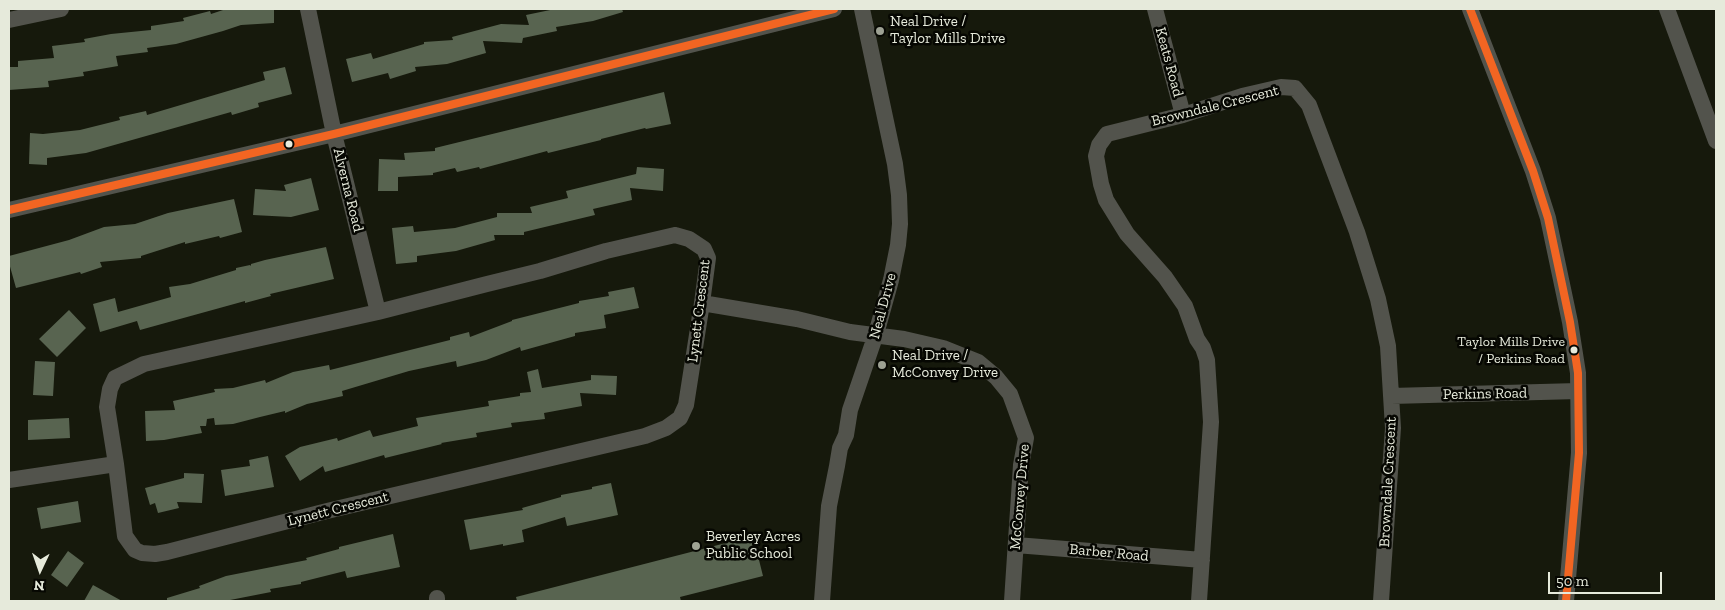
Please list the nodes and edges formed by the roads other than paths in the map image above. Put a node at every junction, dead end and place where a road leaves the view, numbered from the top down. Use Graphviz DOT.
graph roads {
  1 [pos="60,9"];
  2 [pos="308,9"];
  3 [pos="834,9"];
  4 [pos="862,9"];
  5 [pos="1155,9"];
  6 [pos="1470,9"];
  7 [pos="1667,9"];
  8 [pos="9,20"];
  9 [pos="1183,114"];
  10 [pos="334,134"];
  11 [pos="1716,141"];
  12 [pos="9,210"];
  13 [pos="702,303"];
  14 [pos="378,312"];
  15 [pos="876,334"];
  16 [pos="1578,391"];
  17 [pos="1391,396"];
  18 [pos="116,464"];
  19 [pos="9,480"];
  20 [pos="1016,545"];
  21 [pos="1202,560"];
  22 [pos="822,601"];
  23 [pos="1012,601"];
  24 [pos="1199,601"];
  25 [pos="1381,601"];
  26 [pos="1566,601"];
  1 -- 8 [label="street"];
  2 -- 10 [label="street, Alverna Road"];
  3 -- 10 [label="street"];
  4 -- 15 [label="street, Neal Drive"];
  5 -- 9 [label="street, Keats Road"];
  6 -- 16 [label="street"];
  7 -- 11 [label="street"];
  9 -- 17 [label="street, Browndale Crescent"];
  9 -- 21 [label="street, Browndale Crescent"];
  10 -- 12 [label="street"];
  10 -- 14 [label="street, Alverna Road"];
  13 -- 14 [label="street, Lynett Crescent"];
  13 -- 15 [label="street, McConvey Drive"];
  13 -- 18 [label="street, Lynett Crescent"];
  14 -- 18 [label="street, Lynett Crescent"];
  15 -- 20 [label="street, McConvey Drive"];
  15 -- 22 [label="street, Neal Drive"];
  16 -- 17 [label="street, Perkins Road"];
  16 -- 26 [label="street"];
  17 -- 25 [label="street, Browndale Crescent"];
  18 -- 19 [label="street"];
  20 -- 21 [label="street, Barber Road"];
  20 -- 23 [label="street, McConvey Drive"];
  21 -- 24 [label="street, Browndale Crescent"];
}
